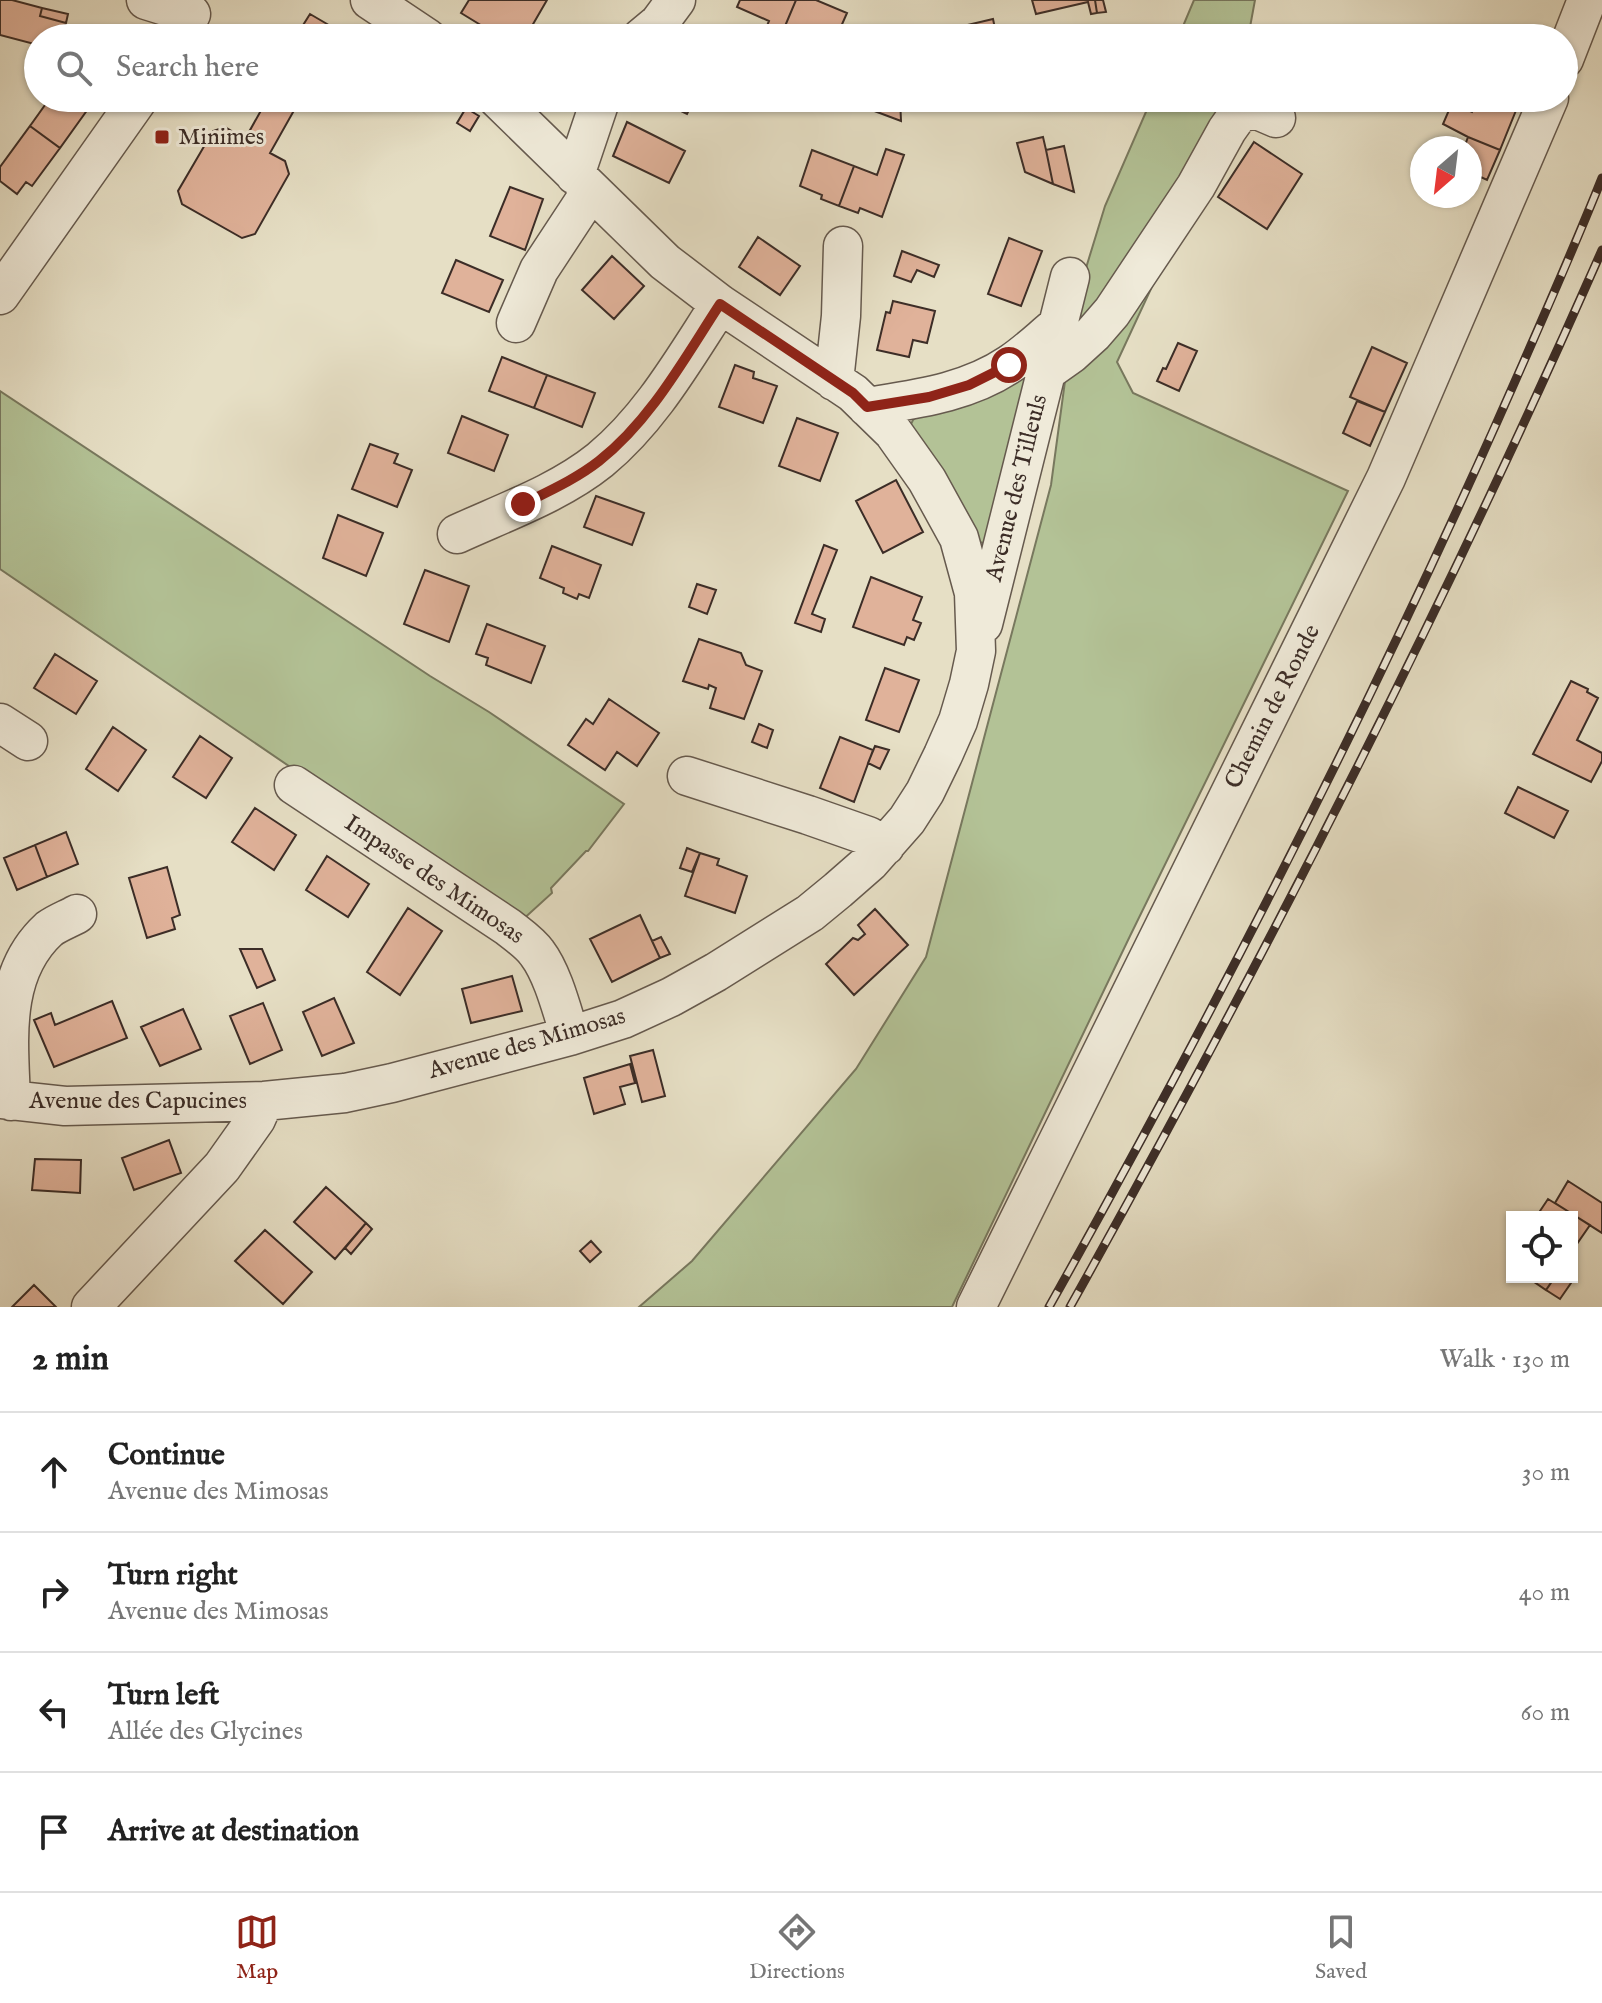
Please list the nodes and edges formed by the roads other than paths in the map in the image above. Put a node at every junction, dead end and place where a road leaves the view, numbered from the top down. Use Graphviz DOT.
graph roads {
  1 [pos="146,0"];
  2 [pos="370,0"];
  3 [pos="1587,0"];
  4 [pos="189,17"];
  5 [pos="406,24"];
  6 [pos="1578,24"];
  7 [pos="129,112"];
  8 [pos="511,112"];
  9 [pos="598,112"];
  10 [pos="1243,112"];
  11 [pos="1262,112"];
  12 [pos="1543,112"];
  13 [pos="1276,118"];
  14 [pos="583,183"];
  15 [pos="843,246"];
  16 [pos="6,277"];
  17 [pos="1070,277"];
  18 [pos="720,304"];
  19 [pos="516,323"];
  20 [pos="1058,325"];
  21 [pos="1047,371"];
  22 [pos="834,381"];
  23 [pos="867,407"];
  24 [pos="457,534"];
  25 [pos="976,651"];
  26 [pos="687,776"];
  27 [pos="294,785"];
  28 [pos="885,846"];
  29 [pos="77,914"];
  30 [pos="570,1036"];
  31 [pos="6,1100"];
  32 [pos="264,1101"];
  33 [pos="91,1307"];
  34 [pos="976,1307"];
  1 -- 4 [label="street"];
  2 -- 5 [label="street"];
  3 -- 6 [label="street"];
  7 -- 16 [label="street"];
  8 -- 14 [label="street, Avenue des Mimosas"];
  9 -- 14 [label="street"];
  10 -- 21 [label="street"];
  11 -- 13 [label="street"];
  12 -- 34 [label="street, Chemin de Ronde"];
  14 -- 18 [label="street, Avenue des Mimosas"];
  14 -- 19 [label="street"];
  15 -- 22 [label="street"];
  17 -- 20 [label="street, Avenue des Tilleuls"];
  18 -- 22 [label="street, Avenue des Mimosas"];
  18 -- 24 [label="street"];
  20 -- 21 [label="street, Avenue des Tilleuls"];
  20 -- 23 [label="street"];
  21 -- 25 [label="street, Avenue des Tilleuls"];
  22 -- 23 [label="street, Avenue des Mimosas"];
  23 -- 25 [label="street, Avenue des Mimosas"];
  25 -- 28 [label="street, Avenue des Mimosas"];
  26 -- 28 [label="street"];
  27 -- 30 [label="street, Impasse des Mimosas"];
  28 -- 30 [label="street, Avenue des Mimosas"];
  29 -- 31 [label="street, Avenue des Capucines"];
  30 -- 32 [label="street, Avenue des Mimosas"];
  31 -- 32 [label="street, Avenue des Capucines"];
  32 -- 33 [label="street"];
}
